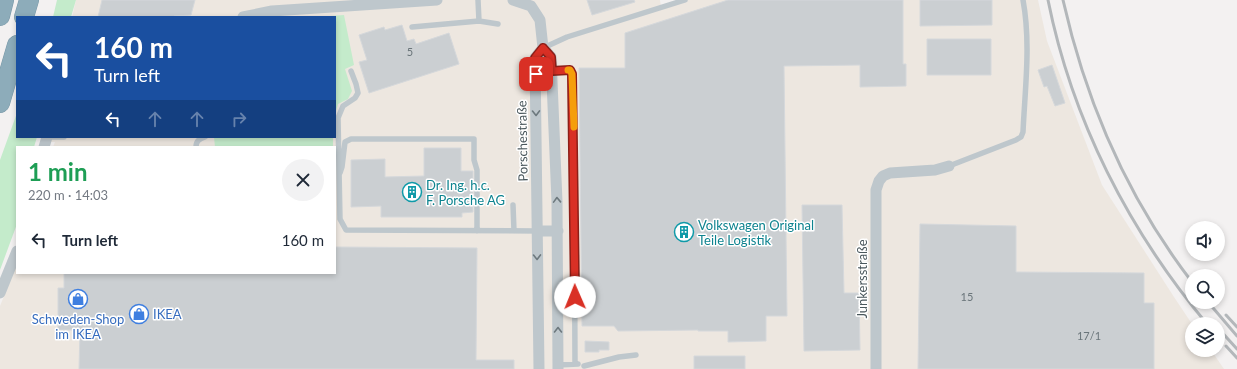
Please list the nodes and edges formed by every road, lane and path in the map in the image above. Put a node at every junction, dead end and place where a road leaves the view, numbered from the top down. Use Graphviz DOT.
graph roads {
  1 [pos="4,0"];
  2 [pos="29,0"];
  3 [pos="437,0"];
  4 [pos="478,0"];
  5 [pos="513,0"];
  6 [pos="660,0"];
  7 [pos="685,0"];
  8 [pos="1023,0"];
  9 [pos="661,8"];
  10 [pos="0,16"];
  11 [pos="24,16"];
  12 [pos="248,16"];
  13 [pos="479,21"];
  14 [pos="498,24"];
  15 [pos="412,27"];
  16 [pos="16,48"];
  17 [pos="543,48"];
  18 [pos="351,71"];
  19 [pos="552,71"];
  20 [pos="0,102"];
  21 [pos="202,138"];
  22 [pos="196,146"];
  23 [pos="949,166"];
  24 [pos="337,175"];
  25 [pos="513,205"];
  26 [pos="337,219"];
  27 [pos="477,231"];
  28 [pos="514,231"];
  29 [pos="537,231"];
  30 [pos="558,231"];
  31 [pos="16,253"];
  32 [pos="0,292"];
  33 [pos="636,355"];
  34 [pos="575,364"];
  35 [pos="558,367"];
  36 [pos="584,368"];
  37 [pos="539,369"];
  38 [pos="876,369"];
  1 -- 10 [label="highway"];
  2 -- 11 [label="highway"];
  3 -- 12 [label="street"];
  4 -- 13 [label="lane"];
  5 -- 17 [label="street"];
  6 -- 9 [label="lane"];
  7 -- 9 [label="lane"];
  8 -- 23 [label="lane"];
  9 -- 17 [label="lane"];
  13 -- 14 [label="lane"];
  13 -- 15 [label="lane"];
  16 -- 20 [label="highway"];
  17 -- 19 [label="street"];
  17 -- 29 [label="street, Porschestraße, one-way"];
  18 -- 24 [label="lane"];
  30 -- 19 [label="street, one-way"];
  19 -- 34 [label="lane"];
  21 -- 22 [label="lane"];
  23 -- 38 [label="street, Junkersstraße"];
  24 -- 26 [label="lane"];
  24 -- 27 [label="lane"];
  25 -- 28 [label="lane"];
  26 -- 27 [label="lane"];
  27 -- 28 [label="lane"];
  28 -- 29 [label="lane"];
  29 -- 30 [label="street"];
  29 -- 37 [label="street, Porschestraße, one-way"];
  35 -- 30 [label="street, one-way"];
  31 -- 32 [label="street"];
  33 -- 36 [label="lane"];
  34 -- 35 [label="lane"];
  34 -- 36 [label="lane"];
}
